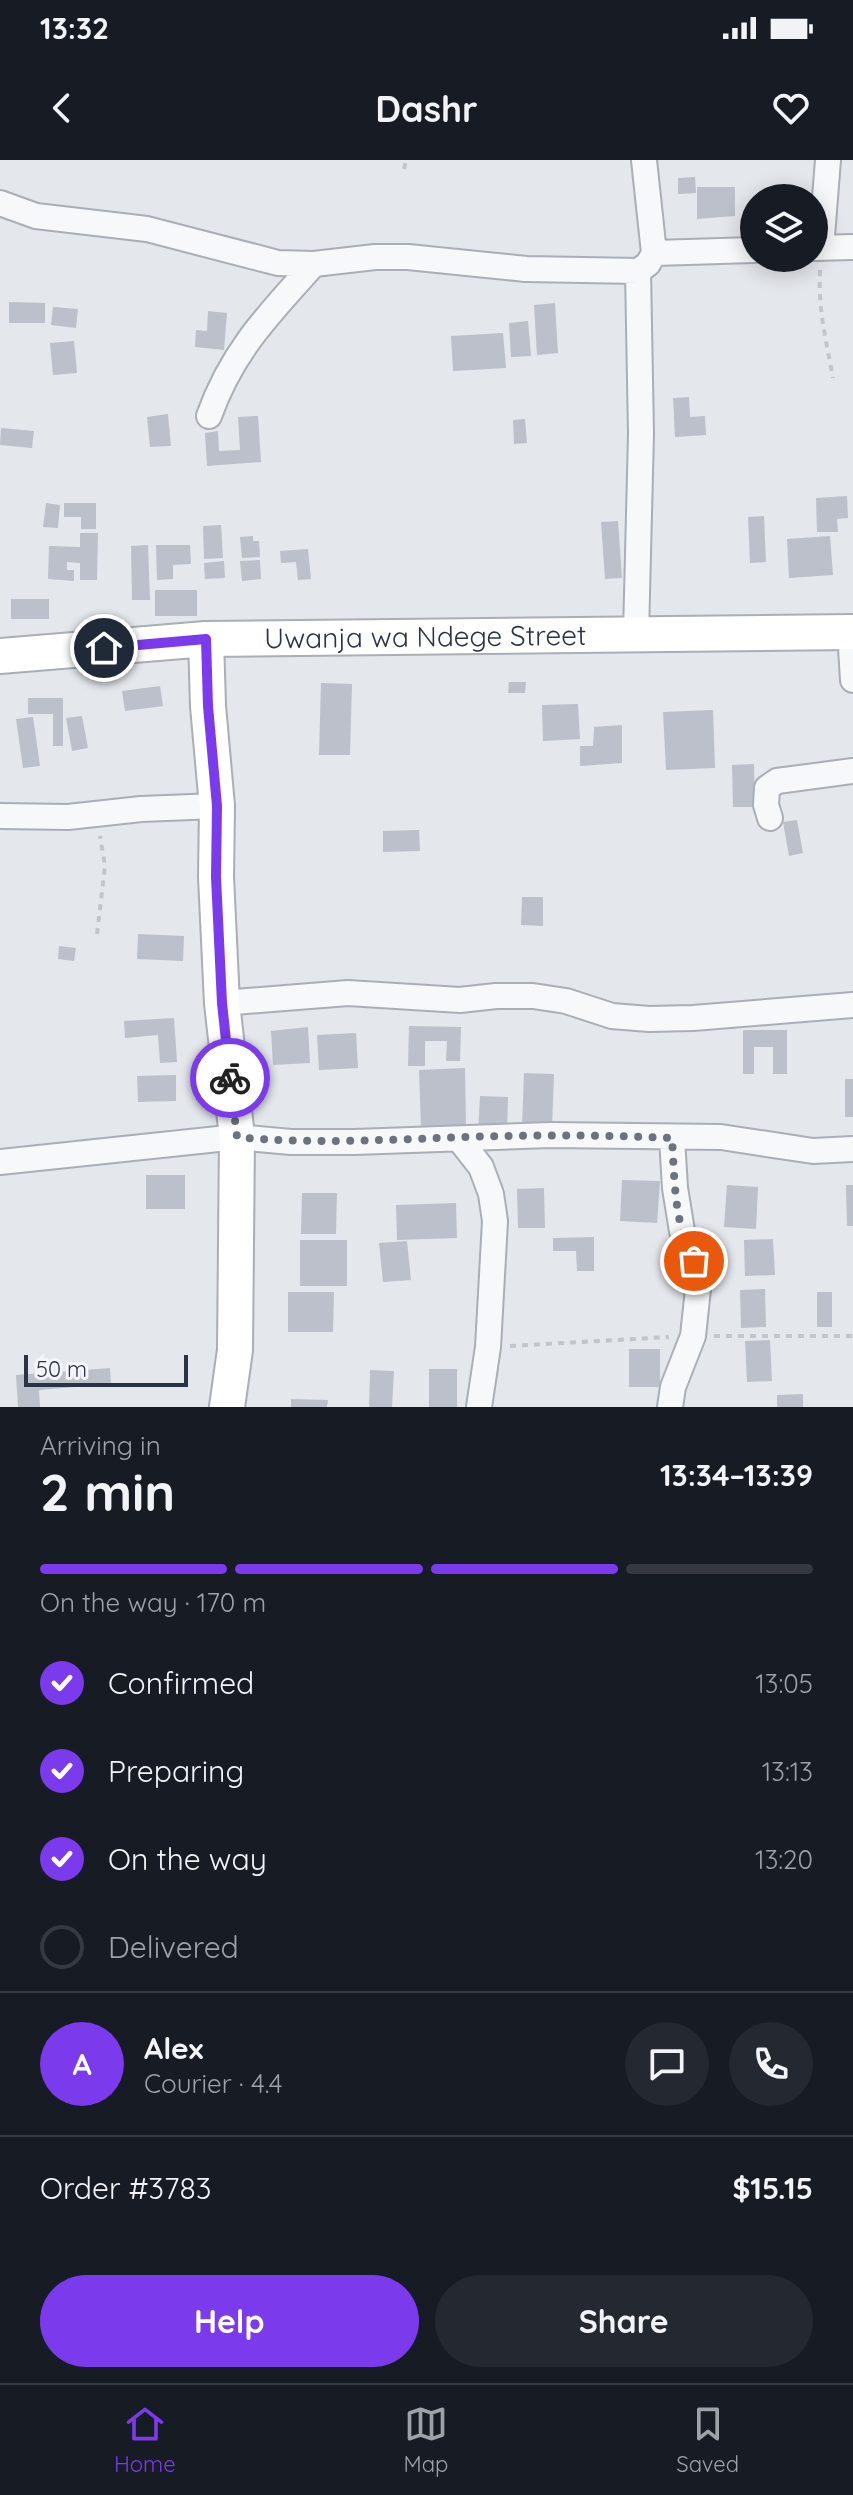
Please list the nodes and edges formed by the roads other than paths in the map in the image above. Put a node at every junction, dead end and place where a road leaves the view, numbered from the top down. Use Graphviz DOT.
graph roads {
  1 [pos="644,160"];
  2 [pos="828,160"];
  3 [pos="825,184"];
  4 [pos="0,203"];
  5 [pos="853,247"];
  6 [pos="828,248"];
  7 [pos="740,250"];
  8 [pos="654,253"];
  9 [pos="314,264"];
  10 [pos="638,271"];
  11 [pos="209,416"];
  12 [pos="851,632"];
  13 [pos="636,634"];
  14 [pos="206,639"];
  15 [pos="0,656"];
  16 [pos="853,680"];
  17 [pos="853,771"];
  18 [pos="217,806"];
  19 [pos="0,816"];
  20 [pos="770,818"];
  21 [pos="222,1003"];
  22 [pos="853,1005"];
  23 [pos="237,1137"];
  24 [pos="672,1138"];
  25 [pos="459,1139"];
  26 [pos="853,1149"];
  27 [pos="0,1162"];
  28 [pos="227,1407"];
  29 [pos="479,1407"];
  30 [pos="670,1407"];
  1 -- 8 [label="street"];
  2 -- 3 [label="street"];
  4 -- 9 [label="street"];
  5 -- 6 [label="street"];
  7 -- 8 [label="street"];
  8 -- 10 [label="street"];
  9 -- 10 [label="street"];
  9 -- 11 [label="street"];
  10 -- 13 [label="street"];
  12 -- 13 [label="street, Uwanja wa Ndege Street"];
  12 -- 16 [label="street"];
  13 -- 14 [label="street, Uwanja wa Ndege Street"];
  14 -- 15 [label="street, Uwanja wa Ndege Street"];
  14 -- 18 [label="street"];
  17 -- 20 [label="street"];
  18 -- 19 [label="street"];
  18 -- 21 [label="street"];
  21 -- 22 [label="street"];
  21 -- 23 [label="street"];
  23 -- 25 [label="street"];
  23 -- 27 [label="street"];
  23 -- 28 [label="street"];
  24 -- 25 [label="street"];
  24 -- 26 [label="street"];
  24 -- 30 [label="street"];
  25 -- 29 [label="street"];
}
